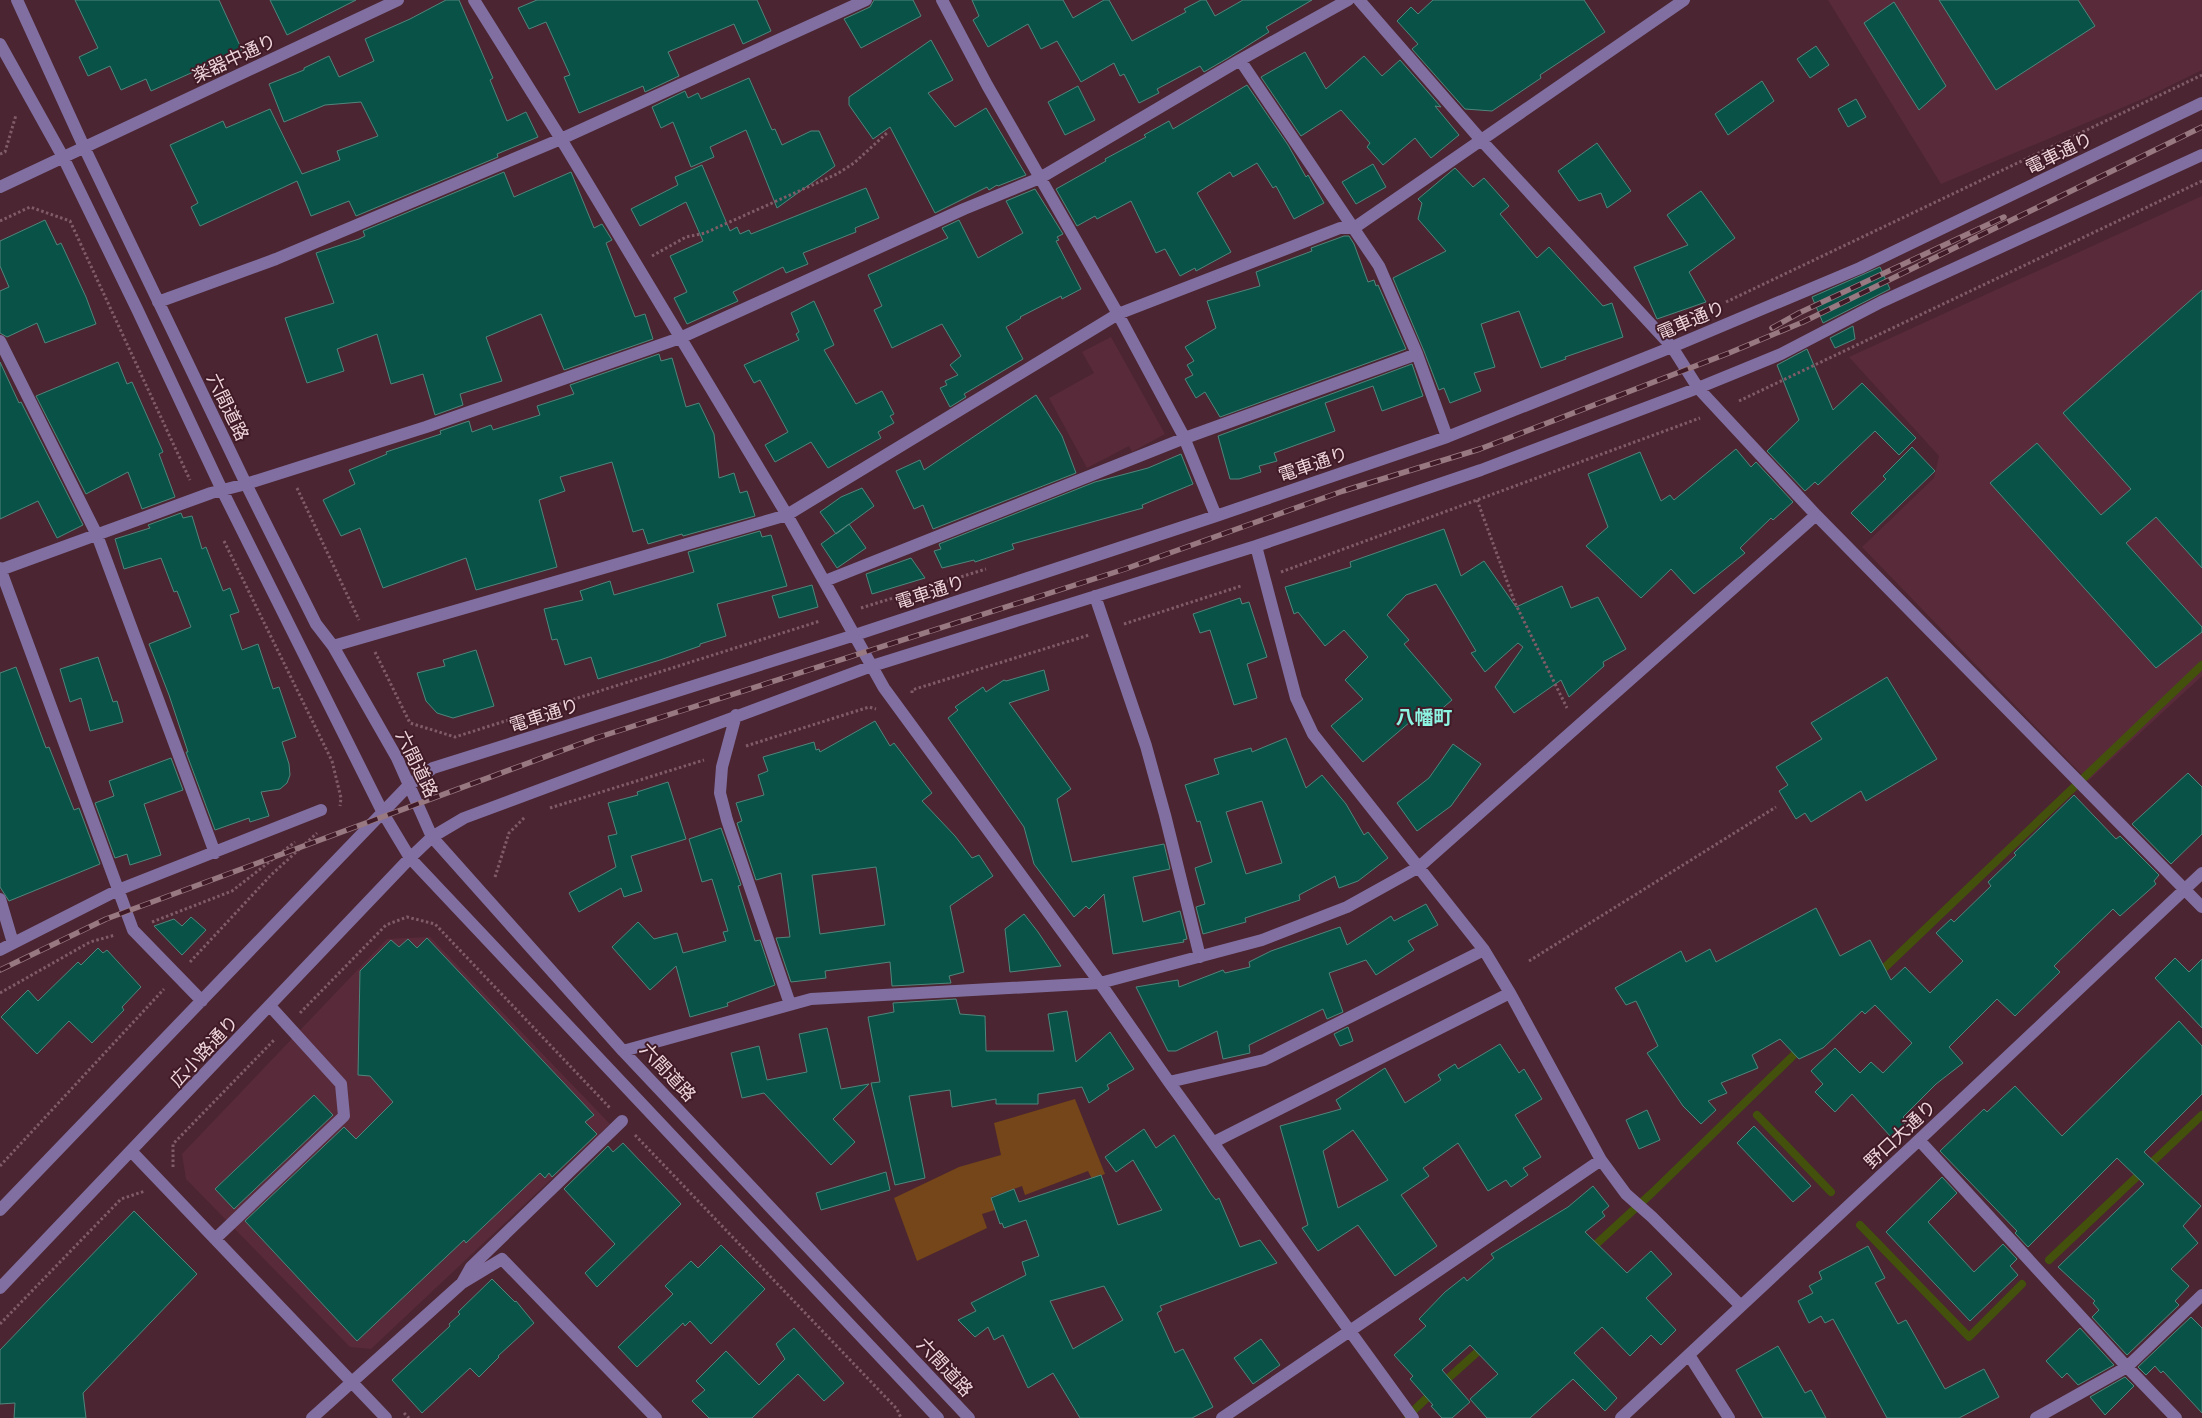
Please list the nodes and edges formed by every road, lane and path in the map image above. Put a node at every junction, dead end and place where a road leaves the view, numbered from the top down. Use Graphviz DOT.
graph roads {
  1 [pos="17,0"];
  2 [pos="398,0"];
  3 [pos="474,0"];
  4 [pos="866,0"];
  5 [pos="942,0"];
  6 [pos="1348,0"];
  7 [pos="1359,0"];
  8 [pos="1684,0"];
  9 [pos="0,44"];
  10 [pos="1240,60"];
  11 [pos="2202,75"];
  12 [pos="2202,103"];
  13 [pos="13,109"];
  14 [pos="887,133"];
  15 [pos="561,139"];
  16 [pos="1481,140"];
  17 [pos="84,147"];
  18 [pos="0,154"];
  19 [pos="2202,155"];
  20 [pos="63,157"];
  21 [pos="1040,178"];
  22 [pos="2202,181"];
  23 [pos="0,187"];
  24 [pos="0,221"];
  25 [pos="1354,228"];
  26 [pos="636,265"];
  27 [pos="158,302"];
  28 [pos="1719,305"];
  29 [pos="1118,314"];
  30 [pos="680,338"];
  31 [pos="0,341"];
  32 [pos="1672,347"];
  33 [pos="1417,354"];
  34 [pos="1698,388"];
  35 [pos="1739,401"];
  36 [pos="1702,416"];
  37 [pos="1447,437"];
  38 [pos="1184,438"];
  39 [pos="246,484"];
  40 [pos="192,485"];
  41 [pos="297,487"];
  42 [pos="222,490"];
  43 [pos="1477,500"];
  44 [pos="787,515"];
  45 [pos="1816,515"];
  46 [pos="1216,516"];
  47 [pos="97,536"];
  48 [pos="222,537"];
  49 [pos="1256,546"];
  50 [pos="0,569"];
  51 [pos="1278,573"];
  52 [pos="825,582"];
  53 [pos="1241,586"];
  54 [pos="1096,596"];
  55 [pos="820,621"];
  56 [pos="361,623"];
  57 [pos="1122,625"];
  58 [pos="856,635"];
  59 [pos="1090,635"];
  60 [pos="333,646"];
  61 [pos="375,652"];
  62 [pos="872,666"];
  63 [pos="911,696"];
  64 [pos="1567,708"];
  65 [pos="882,712"];
  66 [pos="736,715"];
  67 [pos="746,746"];
  68 [pos="708,758"];
  69 [pos="409,785"];
  70 [pos="1776,807"];
  71 [pos="339,808"];
  72 [pos="321,810"];
  73 [pos="545,810"];
  74 [pos="383,813"];
  75 [pos="526,816"];
  76 [pos="323,828"];
  77 [pos="432,836"];
  78 [pos="301,838"];
  79 [pos="215,853"];
  80 [pos="410,858"];
  81 [pos="1419,867"];
  82 [pos="2202,873"];
  83 [pos="495,877"];
  84 [pos="2184,889"];
  85 [pos="118,890"];
  86 [pos="0,899"];
  87 [pos="2202,907"];
  88 [pos="133,930"];
  89 [pos="13,943"];
  90 [pos="0,950"];
  91 [pos="1484,950"];
  92 [pos="1200,956"];
  93 [pos="1529,961"];
  94 [pos="188,964"];
  95 [pos="1100,983"];
  96 [pos="165,988"];
  97 [pos="1510,993"];
  98 [pos="0,994"];
  99 [pos="202,1001"];
  100 [pos="790,1004"];
  101 [pos="270,1006"];
  102 [pos="288,1026"];
  103 [pos="623,1051"];
  104 [pos="1169,1082"];
  105 [pos="622,1122"];
  106 [pos="1919,1140"];
  107 [pos="1214,1142"];
  108 [pos="132,1152"];
  109 [pos="1602,1160"];
  110 [pos="0,1166"];
  111 [pos="173,1173"];
  112 [pos="148,1190"];
  113 [pos="0,1210"];
  114 [pos="216,1239"];
  115 [pos="462,1283"];
  116 [pos="0,1288"];
  117 [pos="2202,1295"];
  118 [pos="1741,1306"];
  119 [pos="0,1324"];
  120 [pos="1349,1331"];
  121 [pos="1689,1355"];
  122 [pos="2127,1367"];
  123 [pos="351,1381"];
  124 [pos="928,1412"];
  125 [pos="312,1418"];
  126 [pos="386,1418"];
  127 [pos="656,1418"];
  128 [pos="901,1418"];
  129 [pos="938,1418"];
  130 [pos="969,1418"];
  131 [pos="1222,1418"];
  132 [pos="1413,1418"];
  133 [pos="1621,1418"];
  134 [pos="1729,1418"];
  135 [pos="2036,1418"];
  136 [pos="2176,1418"];
  1 -- 17 [label="street, 六間道路"];
  2 -- 17 [label="street, 楽器中通り"];
  3 -- 15 [label="street"];
  4 -- 15 [label="street"];
  5 -- 21 [label="street"];
  6 -- 10 [label="street"];
  7 -- 16 [label="street"];
  8 -- 16 [label="street"];
  9 -- 20 [label="street"];
  10 -- 21 [label="street"];
  10 -- 25 [label="street"];
  11 -- 28 [label="path"];
  12 -- 32 [label="street, 電車通り"];
  13 -- 18 [label="path"];
  14 -- 26 [label="path"];
  15 -- 26 [label="street"];
  15 -- 27 [label="street"];
  16 -- 25 [label="street"];
  16 -- 32 [label="street"];
  17 -- 20 [label="street, 楽器中通り"];
  17 -- 27 [label="street, 六間道路"];
  19 -- 34 [label="street"];
  20 -- 23 [label="street, 楽器中通り"];
  20 -- 42 [label="street"];
  21 -- 29 [label="street"];
  21 -- 30 [label="street"];
  22 -- 35 [label="path"];
  24 -- 40 [label="path"];
  25 -- 29 [label="street"];
  25 -- 33 [label="street"];
  26 -- 30 [label="street"];
  27 -- 39 [label="street, 六間道路"];
  29 -- 38 [label="street"];
  29 -- 44 [label="street"];
  30 -- 39 [label="street"];
  30 -- 44 [label="street"];
  31 -- 47 [label="street"];
  32 -- 34 [label="street"];
  32 -- 37 [label="street, 電車通り"];
  33 -- 37 [label="street"];
  33 -- 38 [label="street"];
  34 -- 45 [label="street"];
  34 -- 49 [label="street"];
  36 -- 43 [label="path"];
  37 -- 46 [label="street, 電車通り"];
  38 -- 46 [label="street"];
  38 -- 52 [label="street"];
  39 -- 42 [label="street"];
  39 -- 60 [label="street, 六間道路"];
  41 -- 56 [label="path"];
  42 -- 47 [label="street"];
  42 -- 74 [label="street"];
  43 -- 51 [label="path"];
  43 -- 64 [label="path"];
  44 -- 52 [label="street"];
  44 -- 60 [label="street"];
  45 -- 81 [label="street"];
  45 -- 84 [label="street"];
  46 -- 58 [label="street, 電車通り"];
  47 -- 50 [label="street"];
  47 -- 79 [label="street"];
  48 -- 71 [label="path"];
  49 -- 54 [label="street"];
  49 -- 81 [label="street"];
  50 -- 85 [label="street"];
  52 -- 58 [label="street"];
  53 -- 57 [label="path"];
  54 -- 62 [label="street"];
  54 -- 92 [label="street"];
  55 -- 61 [label="path"];
  58 -- 62 [label="street"];
  58 -- 69 [label="street, 電車通り"];
  59 -- 63 [label="path"];
  60 -- 69 [label="street, 六間道路"];
  62 -- 66 [label="street"];
  62 -- 95 [label="street"];
  65 -- 67 [label="path"];
  66 -- 77 [label="street"];
  66 -- 100 [label="street"];
  68 -- 73 [label="path"];
  69 -- 74 [label="street, 広小路通り"];
  69 -- 77 [label="street, 六間道路"];
  70 -- 93 [label="path"];
  72 -- 79 [label="street"];
  74 -- 80 [label="street"];
  74 -- 99 [label="street, 広小路通り"];
  75 -- 83 [label="path"];
  76 -- 94 [label="path"];
  77 -- 80 [label="street, 広小路通り"];
  77 -- 103 [label="street, 六間道路"];
  78 -- 88 [label="path"];
  79 -- 85 [label="street"];
  80 -- 101 [label="street, 広小路通り"];
  80 -- 124 [label="street"];
  81 -- 91 [label="street"];
  81 -- 92 [label="street"];
  82 -- 84 [label="street, 野口大通り"];
  84 -- 87 [label="street"];
  84 -- 106 [label="street, 野口大通り"];
  85 -- 88 [label="street"];
  85 -- 89 [label="street"];
  86 -- 89 [label="street"];
  88 -- 98 [label="path"];
  88 -- 99 [label="street"];
  89 -- 90 [label="street"];
  91 -- 97 [label="street"];
  91 -- 104 [label="street"];
  92 -- 95 [label="street"];
  95 -- 100 [label="street"];
  95 -- 104 [label="street"];
  96 -- 110 [label="path"];
  97 -- 107 [label="street"];
  97 -- 109 [label="street"];
  99 -- 113 [label="street, 広小路通り"];
  100 -- 103 [label="street"];
  101 -- 102 [label="street"];
  101 -- 108 [label="street, 広小路通り"];
  102 -- 105 [label="path"];
  102 -- 111 [label="path"];
  102 -- 114 [label="street"];
  103 -- 130 [label="street, 六間道路"];
  104 -- 107 [label="street"];
  105 -- 115 [label="street"];
  105 -- 128 [label="path"];
  106 -- 118 [label="street, 野口大通り"];
  106 -- 122 [label="street"];
  107 -- 120 [label="street"];
  108 -- 114 [label="street"];
  108 -- 116 [label="street, 広小路通り"];
  109 -- 118 [label="street"];
  109 -- 120 [label="street"];
  112 -- 119 [label="path"];
  114 -- 123 [label="street"];
  115 -- 123 [label="street"];
  115 -- 127 [label="street"];
  117 -- 122 [label="street"];
  118 -- 121 [label="street, 野口大通り"];
  120 -- 131 [label="street"];
  120 -- 132 [label="street"];
  121 -- 133 [label="street, 野口大通り"];
  121 -- 134 [label="street"];
  122 -- 135 [label="street"];
  122 -- 136 [label="street"];
  123 -- 125 [label="street"];
  123 -- 126 [label="street"];
  124 -- 129 [label="street"];
}
